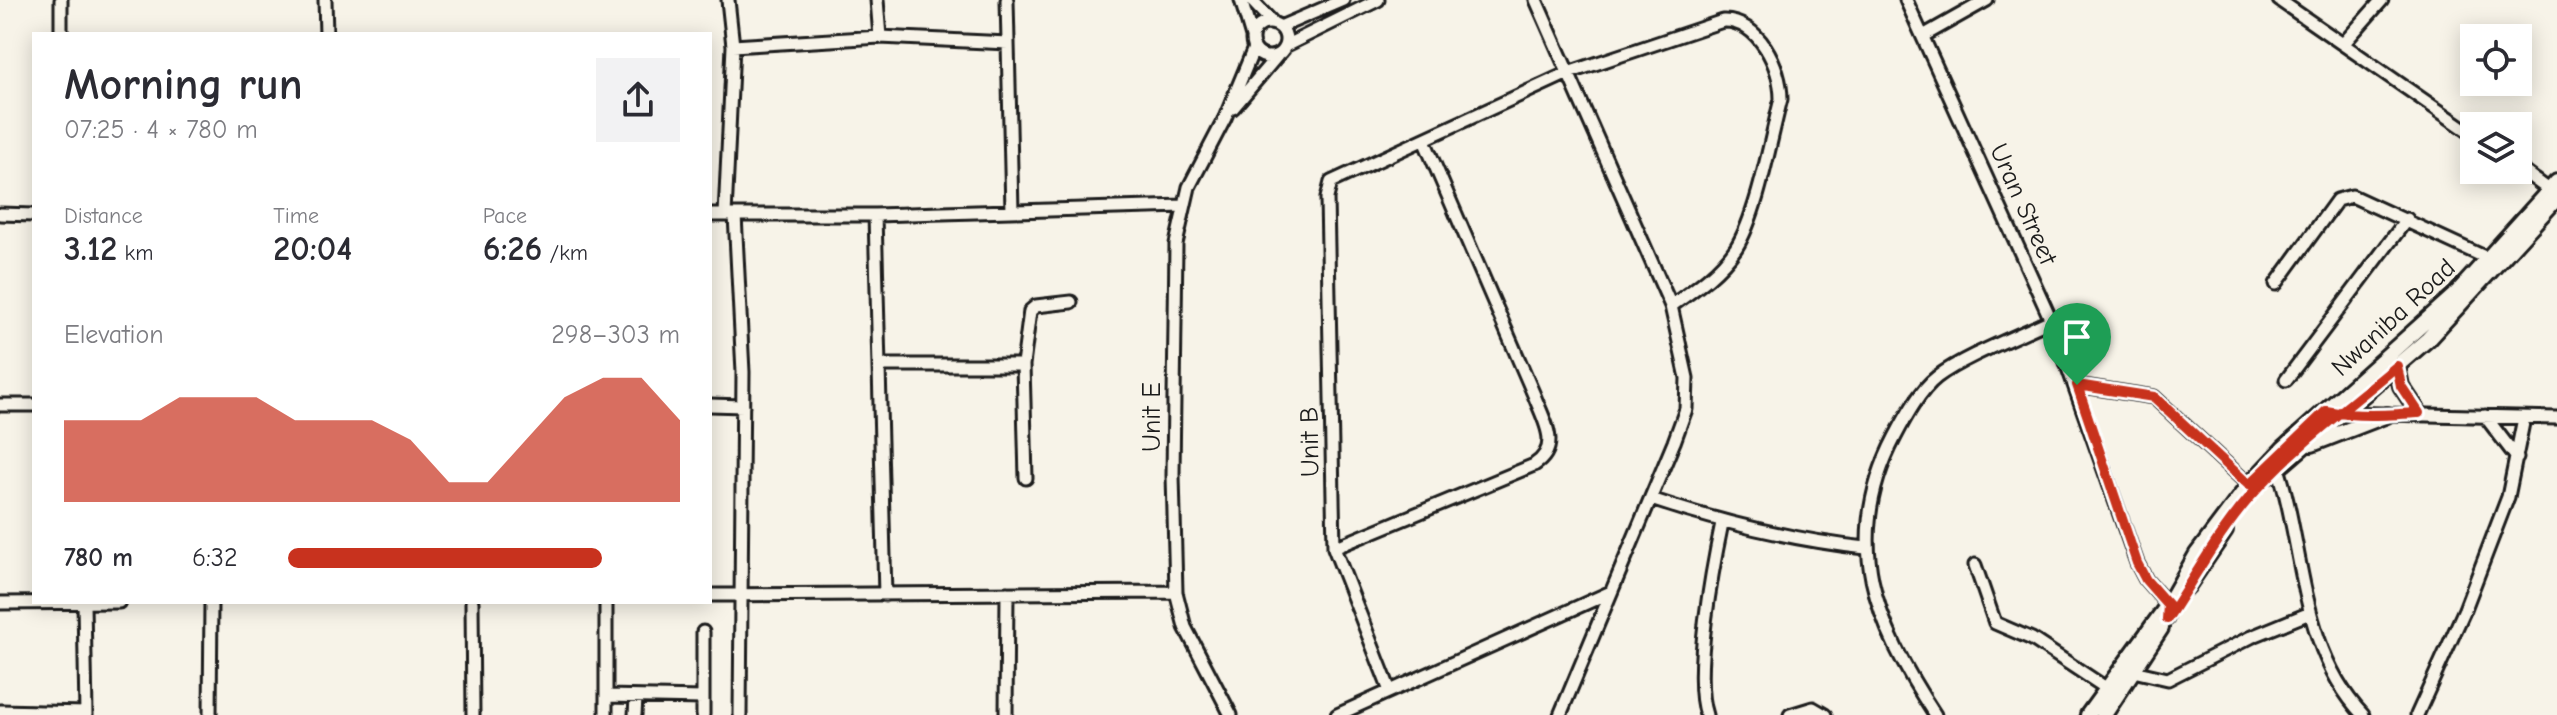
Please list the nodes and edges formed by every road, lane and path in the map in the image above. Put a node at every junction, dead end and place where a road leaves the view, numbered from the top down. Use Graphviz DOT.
graph roads {
  1 [pos="61,0"];
  2 [pos="325,0"];
  3 [pos="728,0"];
  4 [pos="877,0"];
  5 [pos="1007,0"];
  6 [pos="1241,0"];
  7 [pos="1251,0"];
  8 [pos="1343,0"];
  9 [pos="1378,0"];
  10 [pos="1536,0"];
  11 [pos="1906,0"];
  12 [pos="1987,0"];
  13 [pos="2279,0"];
  14 [pos="2382,0"];
  15 [pos="1277,26"];
  16 [pos="61,32"];
  17 [pos="326,32"];
  18 [pos="1923,36"];
  19 [pos="880,37"];
  20 [pos="1008,43"];
  21 [pos="1253,43"];
  22 [pos="2344,43"];
  23 [pos="733,46"];
  24 [pos="1285,46"];
  25 [pos="1277,56"];
  26 [pos="1568,73"];
  27 [pos="1225,118"];
  28 [pos="2460,125"];
  29 [pos="1424,140"];
  30 [pos="2532,176"];
  31 [pos="2554,190"];
  32 [pos="1184,206"];
  33 [pos="1012,211"];
  34 [pos="0,214"];
  35 [pos="32,215"];
  36 [pos="712,215"];
  37 [pos="730,215"];
  38 [pos="875,215"];
  39 [pos="2407,219"];
  40 [pos="2489,259"];
  41 [pos="2276,284"];
  42 [pos="1071,302"];
  43 [pos="1671,306"];
  44 [pos="2051,320"];
  45 [pos="881,365"];
  46 [pos="1023,365"];
  47 [pos="2397,366"];
  48 [pos="2286,380"];
  49 [pos="2077,385"];
  50 [pos="0,405"];
  51 [pos="32,405"];
  52 [pos="712,405"];
  53 [pos="743,406"];
  54 [pos="2326,411"];
  55 [pos="2419,413"];
  56 [pos="2342,414"];
  57 [pos="2387,415"];
  58 [pos="2485,416"];
  59 [pos="2524,418"];
  60 [pos="2557,418"];
  61 [pos="2297,451"];
  62 [pos="2517,458"];
  63 [pos="2276,462"];
  64 [pos="1026,478"];
  65 [pos="2249,485"];
  66 [pos="1651,499"];
  67 [pos="1722,523"];
  68 [pos="1334,548"];
  69 [pos="1866,548"];
  70 [pos="1975,565"];
  71 [pos="1176,592"];
  72 [pos="1611,592"];
  73 [pos="1007,593"];
  74 [pos="712,595"];
  75 [pos="742,595"];
  76 [pos="885,595"];
  77 [pos="0,603"];
  78 [pos="32,603"];
  79 [pos="84,604"];
  80 [pos="211,604"];
  81 [pos="472,604"];
  82 [pos="606,604"];
  83 [pos="2167,612"];
  84 [pos="2310,613"];
  85 [pos="703,632"];
  86 [pos="2133,671"];
  87 [pos="2106,688"];
  88 [pos="1390,691"];
  89 [pos="606,696"];
  90 [pos="636,698"];
  91 [pos="703,698"];
  92 [pos="0,711"];
  93 [pos="86,714"];
  94 [pos="210,715"];
  95 [pos="473,715"];
  96 [pos="606,715"];
  97 [pos="635,715"];
  98 [pos="703,715"];
  99 [pos="740,715"];
  100 [pos="1006,715"];
  101 [pos="1231,715"];
  102 [pos="1337,715"];
  103 [pos="1560,715"];
  104 [pos="1706,715"];
  105 [pos="1790,715"];
  106 [pos="1825,715"];
  107 [pos="1935,715"];
  108 [pos="2088,715"];
  109 [pos="2104,715"];
  110 [pos="2363,715"];
  111 [pos="2417,715"];
  1 -- 16 [label="street"];
  2 -- 17 [label="street"];
  3 -- 23 [label="street"];
  4 -- 19 [label="street"];
  5 -- 20 [label="street"];
  6 -- 21 [label="street"];
  7 -- 15 [label="street"];
  8 -- 15 [label="street"];
  9 -- 24 [label="street"];
  10 -- 26 [label="street"];
  11 -- 18 [label="street, Uran Street"];
  12 -- 18 [label="street"];
  13 -- 22 [label="street"];
  14 -- 22 [label="street"];
  15 -- 21 [label="street"];
  15 -- 24 [label="street"];
  18 -- 44 [label="street, Uran Street"];
  19 -- 20 [label="street"];
  19 -- 23 [label="street"];
  20 -- 33 [label="street"];
  21 -- 25 [label="street"];
  21 -- 27 [label="street"];
  22 -- 28 [label="street"];
  23 -- 37 [label="street"];
  24 -- 25 [label="street"];
  25 -- 27 [label="street"];
  26 -- 29 [label="street"];
  26 -- 43 [label="street"];
  26 -- 43 [label="street"];
  27 -- 32 [label="street, Unit E"];
  29 -- 68 [label="street, Unit B"];
  29 -- 68 [label="street"];
  30 -- 31 [label="street"];
  31 -- 40 [label="main road, Nwaniba Road"];
  31 -- 47 [label="main road"];
  32 -- 33 [label="street"];
  32 -- 71 [label="street, Unit E"];
  33 -- 38 [label="street"];
  34 -- 35 [label="street"];
  36 -- 37 [label="street"];
  37 -- 38 [label="street"];
  37 -- 53 [label="street"];
  38 -- 45 [label="street"];
  39 -- 40 [label="street"];
  39 -- 41 [label="street"];
  39 -- 48 [label="street"];
  40 -- 54 [label="main road, Nwaniba Road"];
  42 -- 46 [label="street"];
  43 -- 66 [label="street"];
  44 -- 49 [label="street, Uran Street"];
  44 -- 69 [label="street"];
  45 -- 46 [label="street"];
  45 -- 76 [label="street"];
  46 -- 64 [label="street"];
  47 -- 55 [label="main road"];
  47 -- 56 [label="main road"];
  49 -- 65 [label="street"];
  49 -- 83 [label="street, Uran Street"];
  50 -- 51 [label="street"];
  52 -- 53 [label="street"];
  53 -- 75 [label="street"];
  54 -- 56 [label="street"];
  54 -- 63 [label="main road, Nwaniba Road"];
  55 -- 57 [label="street"];
  55 -- 58 [label="street"];
  56 -- 57 [label="street"];
  56 -- 61 [label="main road"];
  57 -- 61 [label="main road"];
  58 -- 59 [label="street"];
  58 -- 62 [label="street"];
  59 -- 60 [label="street"];
  59 -- 62 [label="street"];
  61 -- 63 [label="main road"];
  62 -- 111 [label="street"];
  63 -- 65 [label="main road, Nwaniba Road"];
  63 -- 83 [label="main road"];
  63 -- 84 [label="street"];
  65 -- 83 [label="main road, Nwaniba Road"];
  66 -- 67 [label="street"];
  66 -- 72 [label="street"];
  67 -- 69 [label="street"];
  67 -- 104 [label="street"];
  68 -- 88 [label="street, Unit B"];
  69 -- 107 [label="street"];
  70 -- 87 [label="street"];
  71 -- 73 [label="street"];
  71 -- 101 [label="street, Unit E"];
  72 -- 88 [label="street"];
  72 -- 103 [label="street"];
  73 -- 76 [label="street"];
  73 -- 100 [label="street"];
  74 -- 75 [label="street"];
  75 -- 76 [label="street"];
  75 -- 99 [label="street"];
  77 -- 78 [label="street"];
  79 -- 93 [label="street"];
  80 -- 94 [label="street"];
  81 -- 95 [label="street"];
  82 -- 89 [label="street"];
  83 -- 86 [label="main road"];
  83 -- 87 [label="main road, Nwaniba Road"];
  84 -- 86 [label="street"];
  84 -- 110 [label="street"];
  85 -- 91 [label="street"];
  86 -- 109 [label="main road"];
  87 -- 108 [label="main road, Nwaniba Road"];
  88 -- 102 [label="street"];
  89 -- 90 [label="street"];
  89 -- 96 [label="street"];
  90 -- 91 [label="street"];
  90 -- 97 [label="street"];
  91 -- 98 [label="street"];
  92 -- 93 [label="street"];
  105 -- 106 [label="street"];
}
